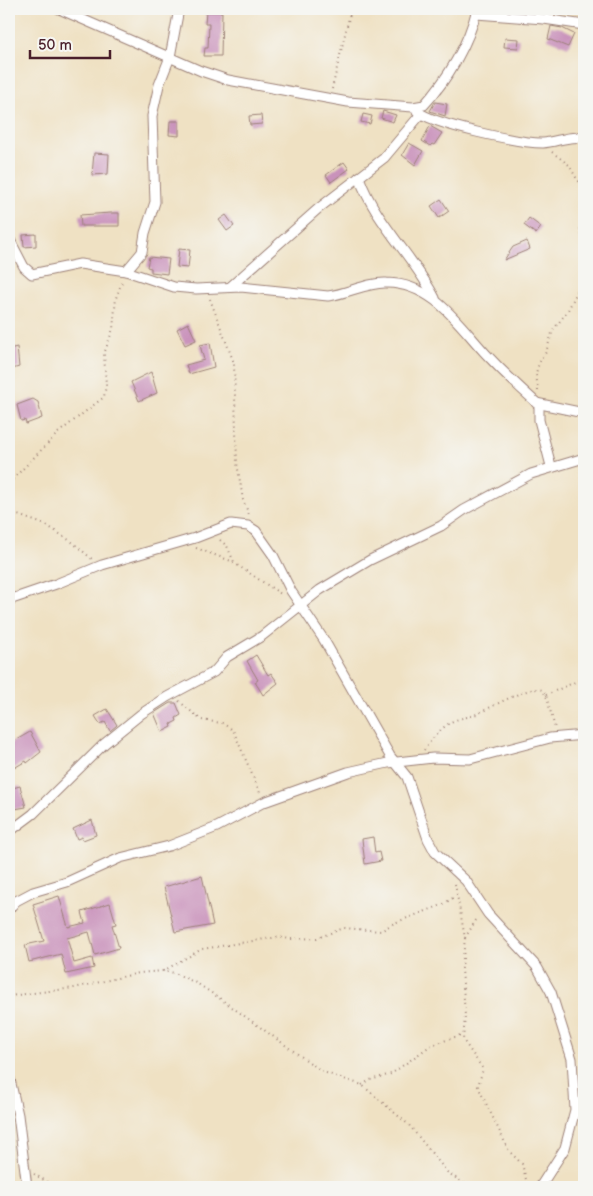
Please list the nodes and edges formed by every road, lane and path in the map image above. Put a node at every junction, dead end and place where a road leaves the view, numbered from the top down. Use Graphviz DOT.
graph roads {
  1 [pos="59,9"];
  2 [pos="179,9"];
  3 [pos="351,9"];
  4 [pos="476,12"];
  5 [pos="584,25"];
  6 [pos="170,57"];
  7 [pos="330,98"];
  8 [pos="413,107"];
  9 [pos="421,114"];
  10 [pos="584,138"];
  11 [pos="540,143"];
  12 [pos="359,177"];
  13 [pos="584,183"];
  14 [pos="584,214"];
  15 [pos="9,238"];
  16 [pos="584,266"];
  17 [pos="126,271"];
  18 [pos="584,278"];
  19 [pos="230,287"];
  20 [pos="200,289"];
  21 [pos="436,300"];
  22 [pos="538,403"];
  23 [pos="584,413"];
  24 [pos="584,458"];
  25 [pos="550,466"];
  26 [pos="9,483"];
  27 [pos="9,512"];
  28 [pos="256,531"];
  29 [pos="210,532"];
  30 [pos="192,547"];
  31 [pos="234,563"];
  32 [pos="96,568"];
  33 [pos="9,600"];
  34 [pos="298,603"];
  35 [pos="584,678"];
  36 [pos="546,695"];
  37 [pos="167,696"];
  38 [pos="584,736"];
  39 [pos="558,737"];
  40 [pos="417,760"];
  41 [pos="396,763"];
  42 [pos="264,802"];
  43 [pos="9,832"];
  44 [pos="455,871"];
  45 [pos="457,896"];
  46 [pos="478,896"];
  47 [pos="9,909"];
  48 [pos="465,938"];
  49 [pos="163,971"];
  50 [pos="9,996"];
  51 [pos="463,1034"];
  52 [pos="9,1075"];
  53 [pos="362,1085"];
  54 [pos="26,1168"];
  55 [pos="27,1187"];
  56 [pos="56,1187"];
  57 [pos="469,1187"];
  58 [pos="528,1187"];
  59 [pos="540,1187"];
  1 -- 6 [label="street"];
  2 -- 6 [label="street"];
  3 -- 7 [label="path"];
  4 -- 5 [label="street"];
  4 -- 8 [label="street"];
  6 -- 7 [label="street"];
  6 -- 17 [label="street"];
  7 -- 8 [label="street"];
  8 -- 9 [label="street"];
  9 -- 11 [label="street"];
  9 -- 12 [label="street"];
  10 -- 11 [label="street"];
  11 -- 13 [label="path"];
  12 -- 19 [label="street"];
  12 -- 21 [label="street"];
  14 -- 16 [label="path"];
  15 -- 17 [label="street"];
  17 -- 20 [label="street"];
  17 -- 26 [label="path"];
  18 -- 22 [label="path"];
  19 -- 20 [label="street"];
  19 -- 21 [label="street"];
  20 -- 28 [label="path"];
  21 -- 22 [label="street"];
  22 -- 23 [label="street"];
  22 -- 25 [label="street"];
  24 -- 25 [label="street"];
  25 -- 34 [label="street"];
  27 -- 32 [label="path"];
  28 -- 29 [label="street"];
  28 -- 34 [label="street"];
  29 -- 31 [label="path"];
  29 -- 32 [label="street"];
  30 -- 31 [label="path"];
  31 -- 34 [label="path"];
  32 -- 33 [label="street"];
  34 -- 37 [label="street"];
  34 -- 41 [label="street"];
  35 -- 36 [label="path"];
  36 -- 39 [label="path"];
  36 -- 40 [label="path"];
  37 -- 42 [label="path"];
  37 -- 43 [label="street"];
  38 -- 39 [label="street"];
  39 -- 40 [label="street"];
  40 -- 41 [label="street"];
  41 -- 42 [label="street"];
  41 -- 44 [label="street"];
  42 -- 47 [label="street"];
  44 -- 45 [label="path"];
  44 -- 46 [label="street"];
  45 -- 48 [label="path"];
  45 -- 49 [label="path"];
  46 -- 48 [label="path"];
  46 -- 59 [label="street"];
  48 -- 51 [label="path"];
  49 -- 50 [label="path"];
  49 -- 53 [label="path"];
  51 -- 53 [label="path"];
  51 -- 58 [label="path"];
  52 -- 54 [label="street"];
  53 -- 57 [label="path"];
  54 -- 55 [label="street"];
  54 -- 56 [label="path"];
}
